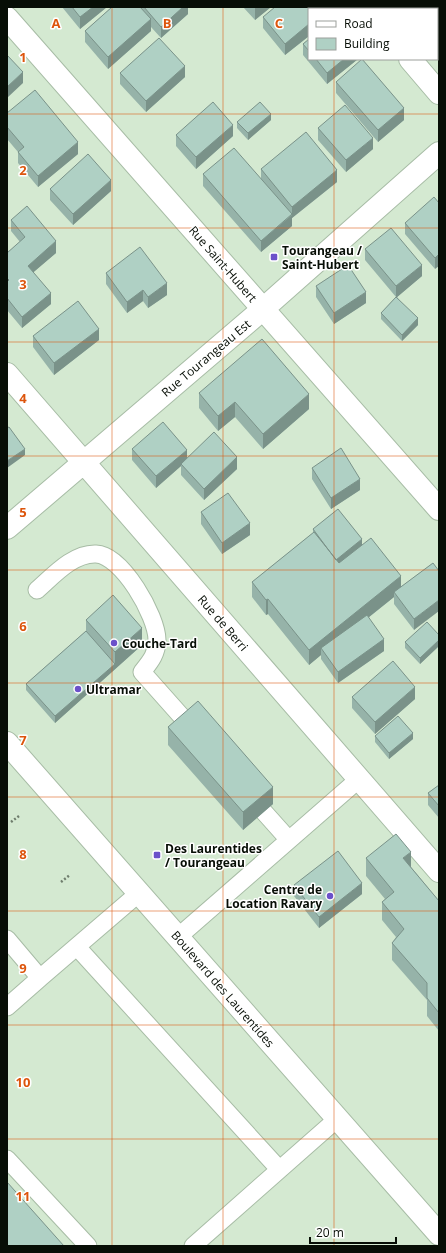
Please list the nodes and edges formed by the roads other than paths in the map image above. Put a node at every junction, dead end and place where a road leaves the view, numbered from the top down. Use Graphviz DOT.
graph roads {
  1 [pos="7,18"];
  2 [pos="411,60"];
  3 [pos="439,94"];
  4 [pos="439,153"];
  5 [pos="263,309"];
  6 [pos="7,374"];
  7 [pos="83,462"];
  8 [pos="439,509"];
  9 [pos="7,528"];
  10 [pos="37,590"];
  11 [pos="190,726"];
  12 [pos="7,743"];
  13 [pos="359,779"];
  14 [pos="264,812"];
  15 [pos="289,840"];
  16 [pos="439,871"];
  17 [pos="139,893"];
  18 [pos="178,937"];
  19 [pos="7,939"];
  20 [pos="76,947"];
  21 [pos="40,978"];
  22 [pos="7,1007"];
  23 [pos="337,1118"];
  24 [pos="7,1159"];
  25 [pos="279,1169"];
  26 [pos="439,1234"];
  27 [pos="88,1246"];
  28 [pos="193,1246"];
  1 -- 5 [label="street, Rue Saint-Hubert"];
  2 -- 3 [label="street"];
  4 -- 5 [label="street, Rue Tourangeau Est"];
  5 -- 7 [label="street, Rue Tourangeau Est"];
  5 -- 8 [label="street, Rue Saint-Hubert"];
  6 -- 7 [label="street, Rue de Berri"];
  7 -- 9 [label="street, Rue Tourangeau Est"];
  7 -- 13 [label="street, Rue de Berri"];
  10 -- 11 [label="lane"];
  12 -- 17 [label="street, Boulevard des Laurentides"];
  13 -- 15 [label="lane"];
  13 -- 16 [label="street, Rue de Berri"];
  14 -- 15 [label="lane"];
  15 -- 18 [label="lane"];
  17 -- 18 [label="street, Boulevard des Laurentides"];
  17 -- 20 [label="lane"];
  18 -- 23 [label="street, Boulevard des Laurentides"];
  19 -- 21 [label="lane"];
  20 -- 21 [label="lane"];
  20 -- 25 [label="lane"];
  21 -- 22 [label="lane"];
  23 -- 25 [label="lane"];
  23 -- 26 [label="street, Boulevard des Laurentides"];
  24 -- 27 [label="lane"];
  25 -- 28 [label="lane"];
}
